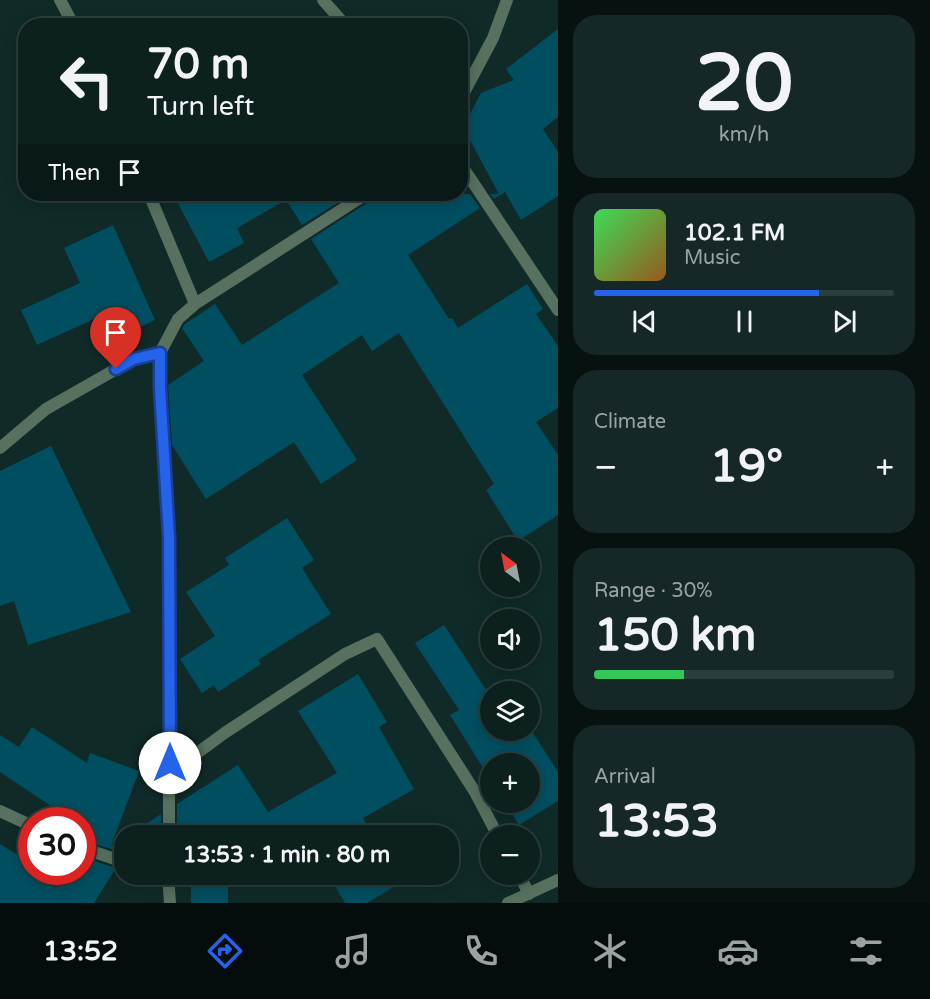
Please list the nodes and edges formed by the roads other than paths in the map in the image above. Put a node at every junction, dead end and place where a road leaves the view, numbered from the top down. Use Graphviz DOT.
graph roads {
  1 [pos="60,0"];
  2 [pos="323,0"];
  3 [pos="507,0"];
  4 [pos="70,18"];
  5 [pos="339,18"];
  6 [pos="468,85"];
  7 [pos="468,175"];
  8 [pos="152,201"];
  9 [pos="355,201"];
  10 [pos="195,304"];
  11 [pos="558,310"];
  12 [pos="160,353"];
  13 [pos="0,448"];
  14 [pos="170,763"];
  15 [pos="0,811"];
  16 [pos="18,819"];
  17 [pos="169,825"];
  18 [pos="492,825"];
  19 [pos="96,853"];
  20 [pos="114,859"];
  21 [pos="558,880"];
  22 [pos="168,885"];
  23 [pos="524,885"];
  24 [pos="529,894"];
  25 [pos="170,903"];
  26 [pos="508,903"];
  1 -- 4 [label="street"];
  2 -- 5 [label="street"];
  3 -- 6 [label="street"];
  7 -- 11 [label="street"];
  8 -- 10 [label="street"];
  9 -- 10 [label="street"];
  10 -- 12 [label="street"];
  12 -- 13 [label="street"];
  12 -- 14 [label="street"];
  14 -- 17 [label="street"];
  14 -- 18 [label="street"];
  15 -- 16 [label="street"];
  19 -- 20 [label="street"];
  21 -- 24 [label="street"];
  22 -- 25 [label="street"];
  23 -- 24 [label="street"];
  24 -- 26 [label="street"];
}
